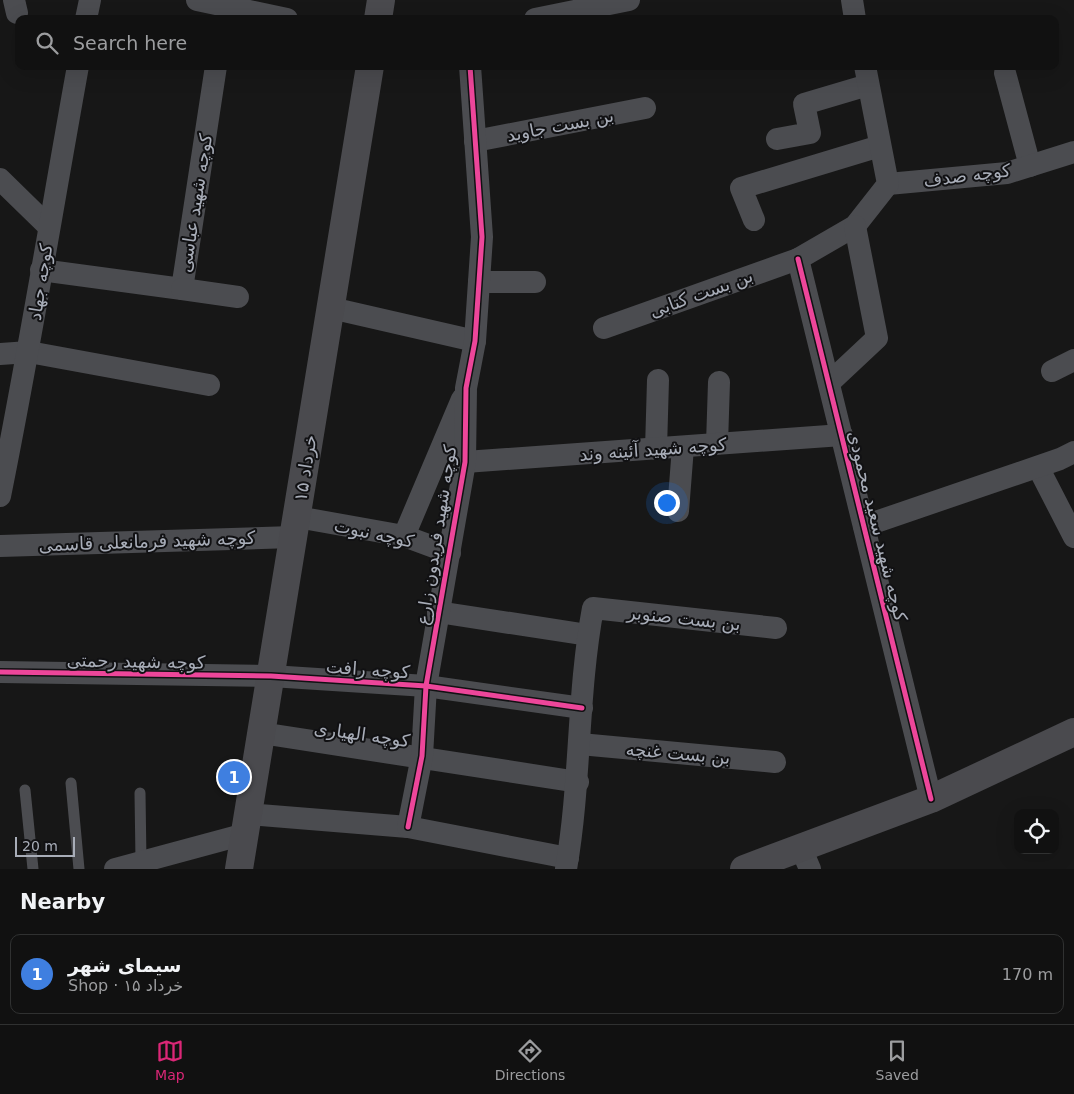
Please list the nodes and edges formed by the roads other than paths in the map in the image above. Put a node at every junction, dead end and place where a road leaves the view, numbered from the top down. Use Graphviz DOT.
graph roads {
  1 [pos="90,0"];
  2 [pos="198,0"];
  3 [pos="381,0"];
  4 [pos="629,0"];
  5 [pos="852,0"];
  6 [pos="224,12"];
  7 [pos="87,15"];
  8 [pos="251,15"];
  9 [pos="379,15"];
  10 [pos="555,15"];
  11 [pos="854,15"];
  12 [pos="77,70"];
  13 [pos="215,70"];
  14 [pos="369,70"];
  15 [pos="470,70"];
  16 [pos="1005,73"];
  17 [pos="866,76"];
  18 [pos="645,108"];
  19 [pos="777,139"];
  20 [pos="476,141"];
  21 [pos="880,146"];
  22 [pos="1074,152"];
  23 [pos="1030,166"];
  24 [pos="0,179"];
  25 [pos="888,184"];
  26 [pos="754,220"];
  27 [pos="855,226"];
  28 [pos="49,227"];
  29 [pos="798,259"];
  30 [pos="41,270"];
  31 [pos="479,282"];
  32 [pos="535,282"];
  33 [pos="182,289"];
  34 [pos="238,297"];
  35 [pos="331,308"];
  36 [pos="604,328"];
  37 [pos="475,341"];
  38 [pos="29,352"];
  39 [pos="0,354"];
  40 [pos="1074,360"];
  41 [pos="1052,371"];
  42 [pos="658,380"];
  43 [pos="719,382"];
  44 [pos="829,383"];
  45 [pos="208,385"];
  46 [pos="466,388"];
  47 [pos="842,435"];
  48 [pos="717,444"];
  49 [pos="683,447"];
  50 [pos="656,448"];
  51 [pos="1074,452"];
  52 [pos="465,462"];
  53 [pos="1038,467"];
  54 [pos="0,496"];
  55 [pos="678,511"];
  56 [pos="864,526"];
  57 [pos="295,527"];
  58 [pos="404,536"];
  59 [pos="1074,538"];
  60 [pos="0,546"];
  61 [pos="450,554"];
  62 [pos="438,612"];
  63 [pos="776,628"];
  64 [pos="588,635"];
  65 [pos="0,672"];
  66 [pos="271,676"];
  67 [pos="426,686"];
  68 [pos="582,708"];
  69 [pos="1074,732"];
  70 [pos="261,733"];
  71 [pos="580,744"];
  72 [pos="422,756"];
  73 [pos="775,762"];
  74 [pos="578,782"];
  75 [pos="71,783"];
  76 [pos="25,790"];
  77 [pos="140,793"];
  78 [pos="931,799"];
  79 [pos="246,824"];
  80 [pos="408,827"];
  81 [pos="806,858"];
  82 [pos="141,861"];
  83 [pos="567,864"];
  84 [pos="33,869"];
  85 [pos="79,869"];
  86 [pos="114,869"];
  87 [pos="239,869"];
  88 [pos="744,869"];
  1 -- 7 [label="street"];
  2 -- 6 [label="street"];
  3 -- 9 [label="main road"];
  4 -- 10 [label="street"];
  5 -- 11 [label="street"];
  6 -- 8 [label="street"];
  12 -- 28 [label="street, کوچه جهاد"];
  13 -- 33 [label="street, کوچه شهید عباسی"];
  14 -- 35 [label="main road, ۱۵ خرداد"];
  15 -- 20 [label="street, کوچه شهید فریدون زارع"];
  16 -- 23 [label="street"];
  17 -- 19 [label="street"];
  17 -- 21 [label="street"];
  18 -- 20 [label="street, بن بست جاوید"];
  20 -- 31 [label="street, کوچه شهید فریدون زارع"];
  21 -- 25 [label="street"];
  21 -- 26 [label="street"];
  22 -- 23 [label="street, کوچه صدف"];
  23 -- 25 [label="street, کوچه صدف"];
  24 -- 28 [label="street"];
  25 -- 27 [label="street"];
  27 -- 29 [label="street, بن بست کتابی"];
  27 -- 44 [label="street"];
  28 -- 30 [label="street, کوچه جهاد"];
  29 -- 36 [label="street, بن بست کتابی"];
  29 -- 44 [label="street, کوچه شهید سعید محمودی"];
  30 -- 33 [label="street, کوچه شهید عباسی"];
  30 -- 38 [label="street, کوچه جهاد"];
  31 -- 32 [label="street"];
  31 -- 37 [label="street, کوچه شهید فریدون زارع"];
  33 -- 34 [label="street"];
  35 -- 37 [label="street"];
  35 -- 57 [label="main road, ۱۵ خرداد"];
  37 -- 46 [label="street, کوچه شهید فریدون زارع"];
  38 -- 39 [label="street"];
  38 -- 45 [label="street"];
  38 -- 54 [label="street, کوچه جهاد"];
  40 -- 41 [label="street"];
  42 -- 50 [label="street"];
  43 -- 48 [label="street"];
  44 -- 47 [label="street, کوچه شهید سعید محمودی"];
  46 -- 52 [label="street, کوچه شهید فریدون زارع"];
  46 -- 58 [label="street, کوچه شهید فریدون زارع"];
  47 -- 48 [label="street, کوچه شهید آئینه وند"];
  47 -- 56 [label="street, کوچه شهید سعید محمودی"];
  48 -- 49 [label="street, کوچه شهید آئینه وند"];
  49 -- 50 [label="street, کوچه شهید آئینه وند"];
  49 -- 55 [label="street"];
  50 -- 52 [label="street, کوچه شهید آئینه وند"];
  51 -- 53 [label="street"];
  52 -- 61 [label="street, کوچه شهید فریدون زارع"];
  53 -- 56 [label="street"];
  53 -- 59 [label="street"];
  56 -- 78 [label="street, کوچه شهید سعید محمودی"];
  57 -- 58 [label="street, کوچه نبوت"];
  57 -- 60 [label="street, کوچه شهید فرمانعلی قاسمی"];
  57 -- 66 [label="main road, ۱۵ خرداد"];
  58 -- 61 [label="street, کوچه نبوت"];
  61 -- 62 [label="street, کوچه شهید فریدون زارع"];
  62 -- 64 [label="street"];
  62 -- 67 [label="street, کوچه شهید فریدون زارع"];
  63 -- 64 [label="street, بن بست صنوبر"];
  64 -- 68 [label="street"];
  65 -- 66 [label="street, کوچه شهید رحمتی"];
  66 -- 67 [label="street, کوچه رافت"];
  66 -- 70 [label="main road, ۱۵ خرداد"];
  67 -- 68 [label="street, کوچه رافت"];
  67 -- 72 [label="street, کوچه شهید فریدون زارع"];
  68 -- 71 [label="street"];
  69 -- 78 [label="main road"];
  70 -- 72 [label="street, کوچه الهیاری"];
  70 -- 79 [label="main road, ۱۵ خرداد"];
  71 -- 73 [label="street, بن بست غنچه"];
  71 -- 74 [label="street"];
  72 -- 74 [label="street, کوچه الهیاری"];
  72 -- 80 [label="street, کوچه شهید فریدون زارع"];
  74 -- 83 [label="street"];
  75 -- 85 [label="lane"];
  76 -- 84 [label="lane"];
  77 -- 82 [label="lane"];
  78 -- 81 [label="main road"];
  79 -- 80 [label="street"];
  79 -- 82 [label="street"];
  79 -- 87 [label="main road, ۱۵ خرداد"];
  80 -- 83 [label="street"];
  81 -- 88 [label="main road"];
  82 -- 86 [label="street"];
}
